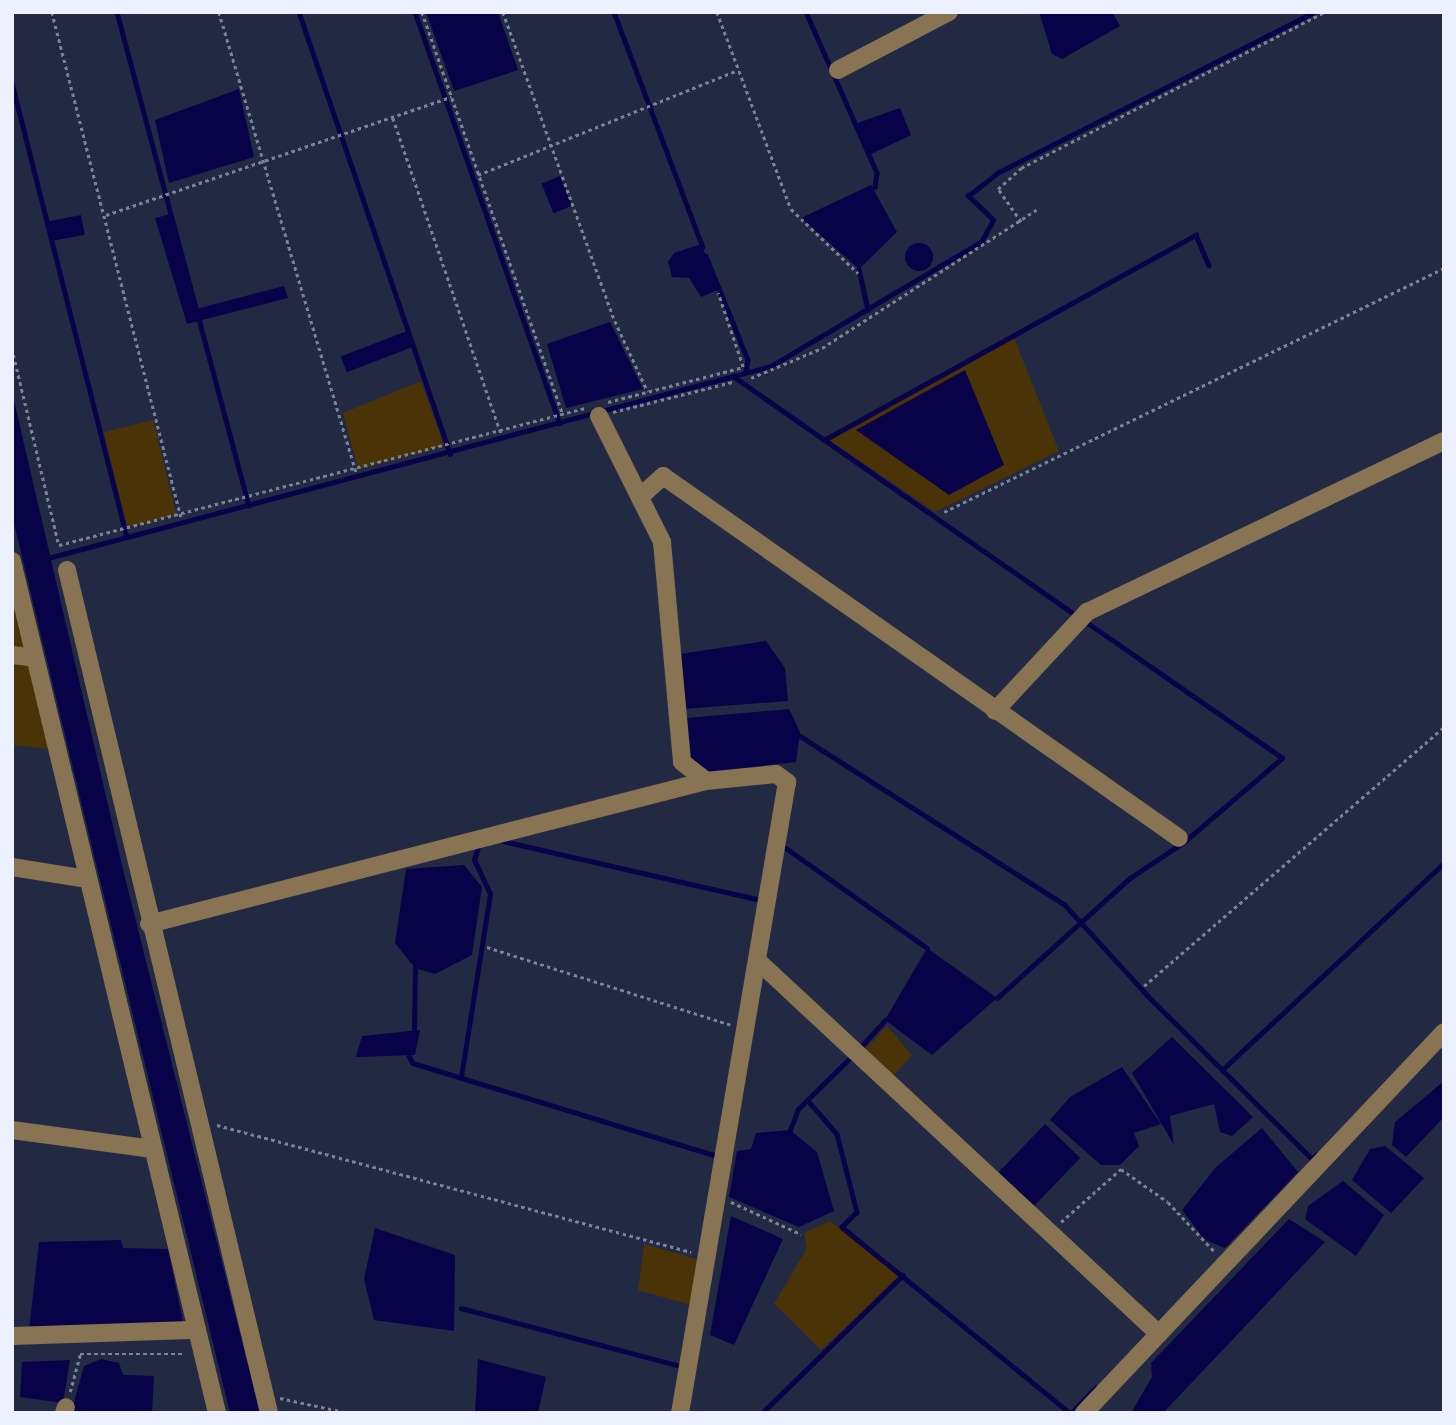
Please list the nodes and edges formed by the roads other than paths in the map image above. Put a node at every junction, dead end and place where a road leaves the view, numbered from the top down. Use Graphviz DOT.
graph roads {
  1 [pos="949,12"];
  2 [pos="838,70"];
  3 [pos="599,416"];
  4 [pos="1443,444"];
  5 [pos="641,496"];
  6 [pos="13,564"];
  7 [pos="67,570"];
  8 [pos="12,654"];
  9 [pos="35,658"];
  10 [pos="995,711"];
  11 [pos="706,781"];
  12 [pos="1179,838"];
  13 [pos="12,867"];
  14 [pos="88,879"];
  15 [pos="149,923"];
  16 [pos="759,962"];
  17 [pos="1444,1032"];
  18 [pos="12,1130"];
  19 [pos="153,1149"];
  20 [pos="197,1330"];
  21 [pos="1159,1334"];
  22 [pos="12,1336"];
  23 [pos="217,1413"];
  24 [pos="269,1413"];
  25 [pos="680,1413"];
  26 [pos="1084,1413"];
  1 -- 2 [label="street"];
  3 -- 5 [label="street"];
  4 -- 10 [label="street"];
  5 -- 10 [label="street"];
  5 -- 11 [label="street"];
  6 -- 9 [label="street"];
  7 -- 15 [label="street"];
  8 -- 9 [label="street"];
  9 -- 14 [label="street"];
  10 -- 12 [label="street"];
  11 -- 15 [label="street"];
  11 -- 16 [label="street"];
  13 -- 14 [label="street"];
  14 -- 19 [label="street"];
  15 -- 24 [label="street"];
  16 -- 21 [label="street"];
  16 -- 25 [label="street"];
  17 -- 21 [label="street"];
  18 -- 19 [label="street"];
  19 -- 20 [label="street"];
  20 -- 22 [label="street"];
  20 -- 23 [label="street"];
  21 -- 26 [label="street"];
}
